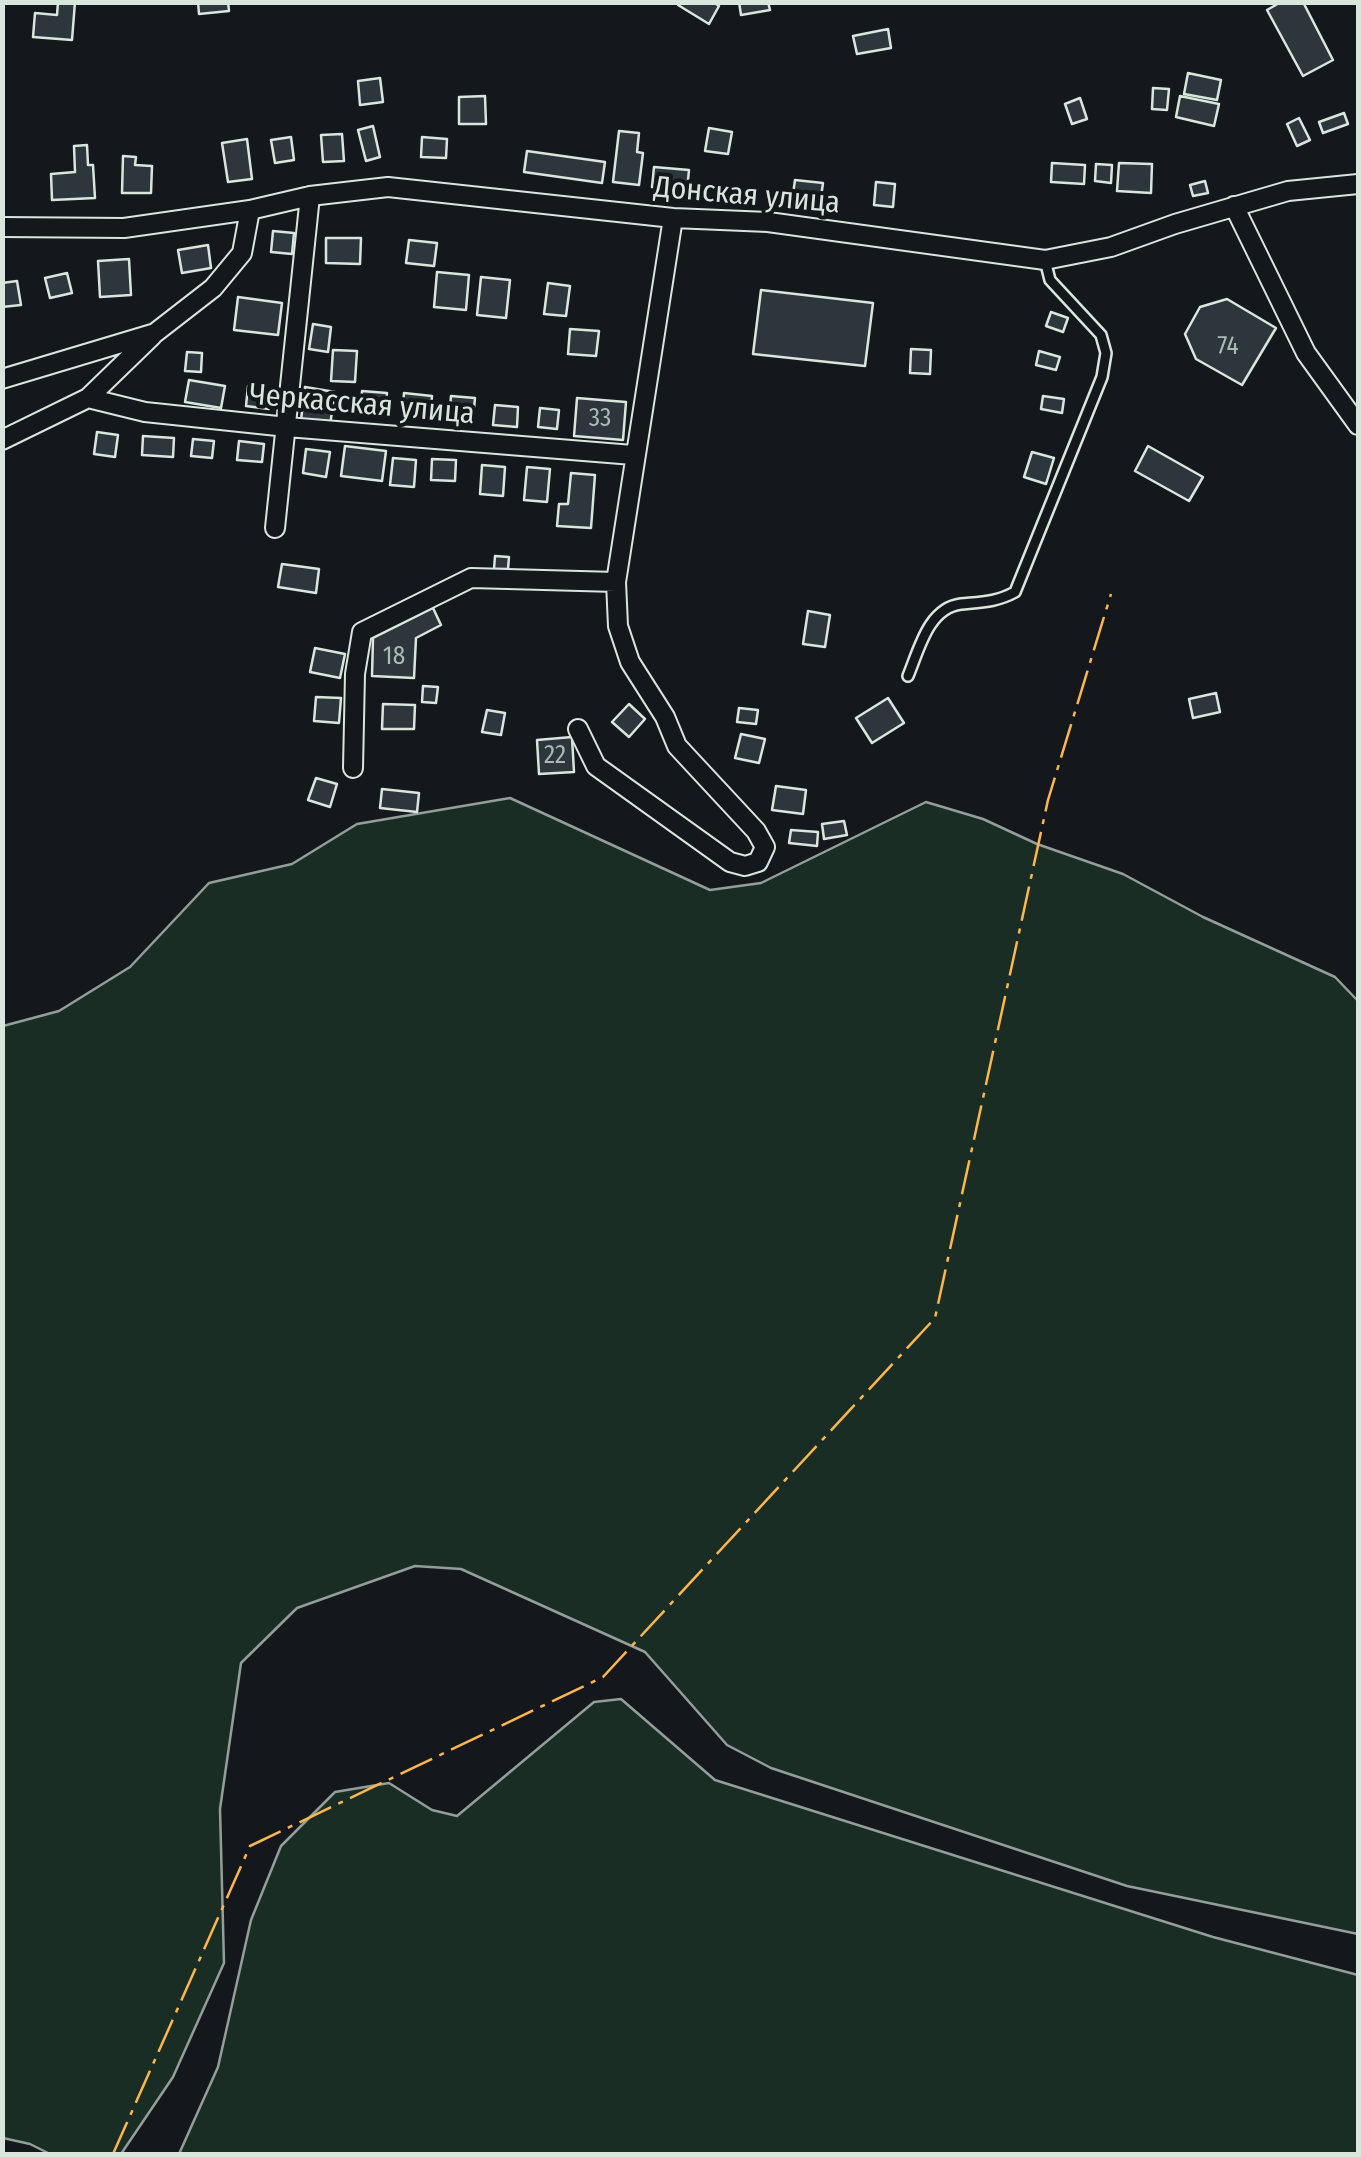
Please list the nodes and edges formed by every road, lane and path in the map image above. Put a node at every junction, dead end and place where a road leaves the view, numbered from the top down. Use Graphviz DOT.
graph roads {
  1 [pos="1358,184"];
  2 [pos="310,196"];
  3 [pos="1234,206"];
  4 [pos="250,210"];
  5 [pos="672,218"];
  6 [pos="2,227"];
  7 [pos="1046,260"];
  8 [pos="156,334"];
  9 [pos="2,379"];
  10 [pos="88,398"];
  11 [pos="1358,425"];
  12 [pos="287,427"];
  13 [pos="2,440"];
  14 [pos="633,455"];
  15 [pos="275,528"];
  16 [pos="616,582"];
  17 [pos="908,676"];
  18 [pos="578,729"];
  19 [pos="353,768"];
  1 -- 3 [label="street, Донская улица"];
  2 -- 4 [label="street, Донская улица"];
  2 -- 5 [label="street, Донская улица"];
  2 -- 12 [label="street"];
  3 -- 7 [label="street, Донская улица"];
  3 -- 11 [label="street"];
  4 -- 6 [label="street, Донская улица"];
  4 -- 8 [label="street"];
  5 -- 7 [label="street, Донская улица"];
  5 -- 14 [label="street"];
  7 -- 17 [label="lane"];
  8 -- 9 [label="street"];
  8 -- 10 [label="street"];
  10 -- 12 [label="street, Черкасская улица"];
  10 -- 13 [label="street"];
  12 -- 14 [label="street, Черкасская улица"];
  12 -- 15 [label="street"];
  14 -- 16 [label="street"];
  16 -- 18 [label="street"];
  16 -- 19 [label="street"];
}
